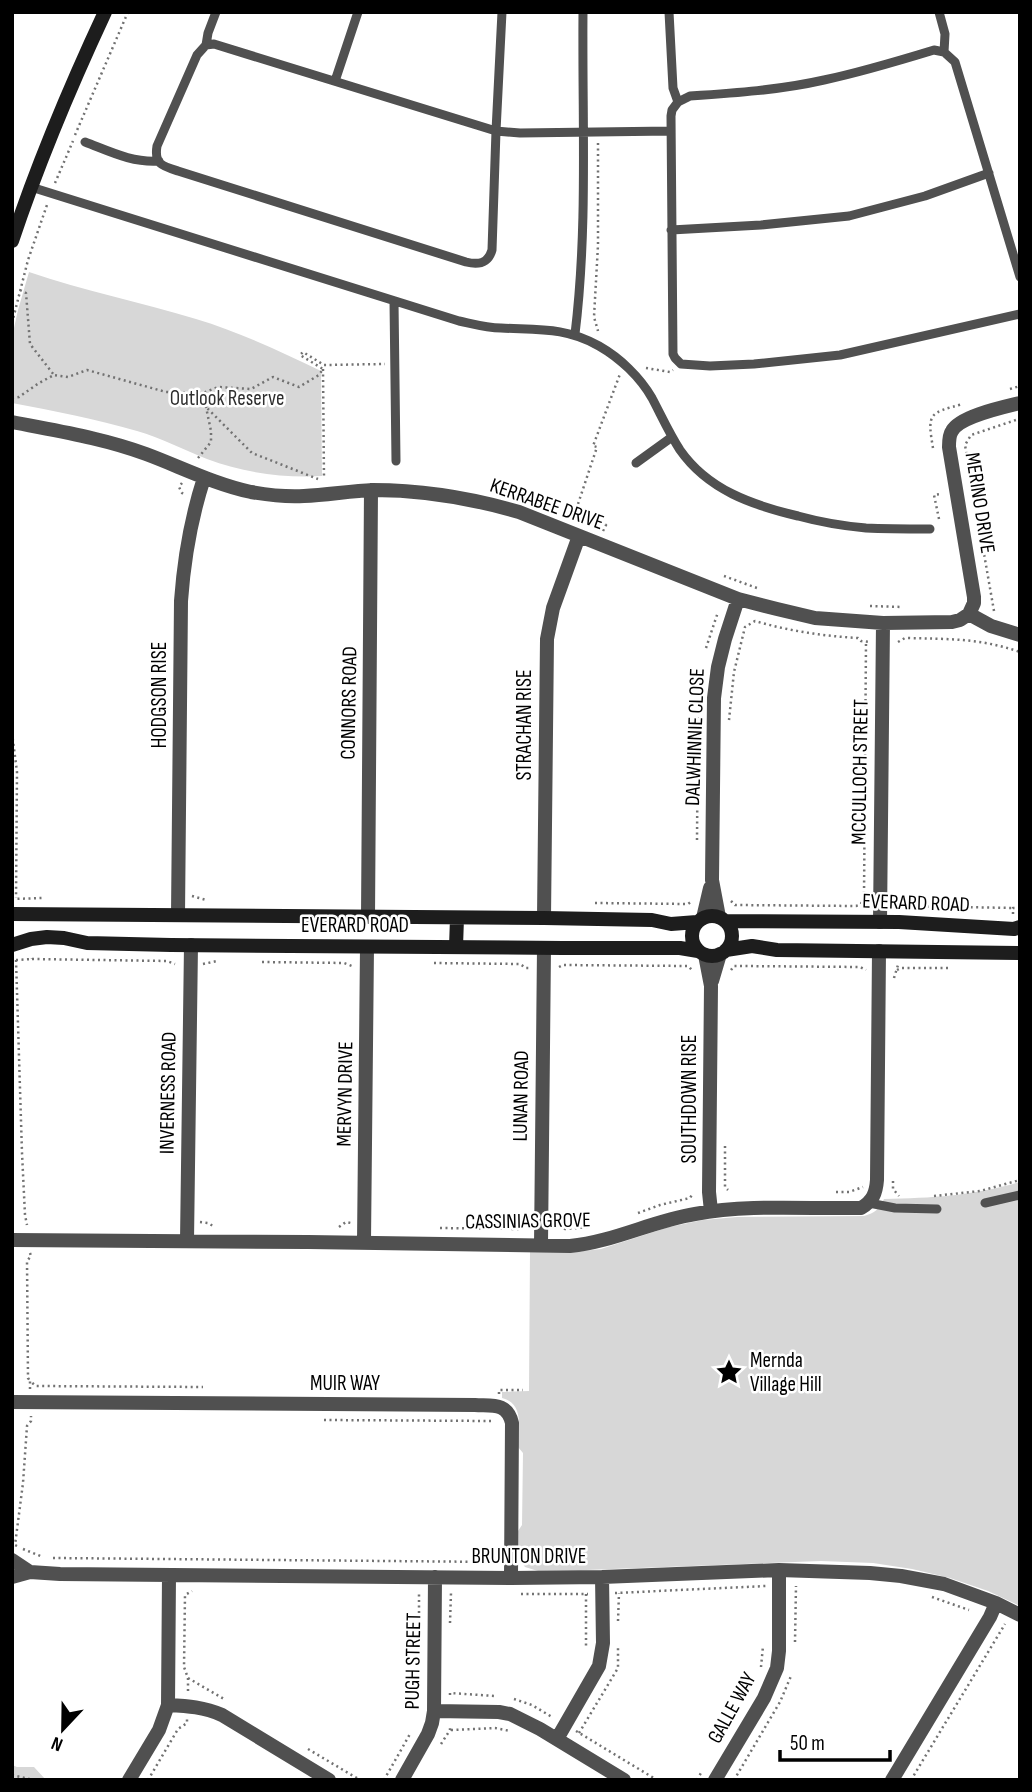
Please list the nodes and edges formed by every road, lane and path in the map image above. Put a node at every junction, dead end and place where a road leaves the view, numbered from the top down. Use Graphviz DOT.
graph roads {
  1 [pos="105,12"];
  2 [pos="128,12"];
  3 [pos="216,12"];
  4 [pos="358,12"];
  5 [pos="502,12"];
  6 [pos="583,12"];
  7 [pos="669,12"];
  8 [pos="939,12"];
  9 [pos="206,46"];
  10 [pos="944,52"];
  11 [pos="335,81"];
  12 [pos="678,102"];
  13 [pos="496,131"];
  14 [pos="671,131"];
  15 [pos="583,133"];
  16 [pos="598,133"];
  17 [pos="85,142"];
  18 [pos="159,161"];
  19 [pos="989,173"];
  20 [pos="31,187"];
  21 [pos="51,193"];
  22 [pos="671,230"];
  23 [pos="12,241"];
  24 [pos="1020,277"];
  25 [pos="12,292"];
  26 [pos="19,292"];
  27 [pos="394,301"];
  28 [pos="1020,314"];
  29 [pos="12,323"];
  30 [pos="575,334"];
  31 [pos="604,338"];
  32 [pos="395,362"];
  33 [pos="681,364"];
  34 [pos="323,369"];
  35 [pos="629,369"];
  36 [pos="54,375"];
  37 [pos="203,393"];
  38 [pos="12,398"];
  39 [pos="1020,403"];
  40 [pos="206,407"];
  41 [pos="1020,419"];
  42 [pos="12,422"];
  43 [pos="672,437"];
  44 [pos="198,458"];
  45 [pos="396,461"];
  46 [pos="636,463"];
  47 [pos="204,478"];
  48 [pos="324,479"];
  49 [pos="315,480"];
  50 [pos="371,490"];
  51 [pos="941,494"];
  52 [pos="930,529"];
  53 [pos="579,537"];
  54 [pos="598,544"];
  55 [pos="738,599"];
  56 [pos="993,611"];
  57 [pos="969,614"];
  58 [pos="732,617"];
  59 [pos="883,622"];
  60 [pos="751,623"];
  61 [pos="1020,635"];
  62 [pos="882,641"];
  63 [pos="866,642"];
  64 [pos="1020,653"];
  65 [pos="705,654"];
  66 [pos="699,702"];
  67 [pos="729,727"];
  68 [pos="12,733"];
  69 [pos="697,839"];
  70 [pos="712,880"];
  71 [pos="179,895"];
  72 [pos="696,897"];
  73 [pos="728,897"];
  74 [pos="44,898"];
  75 [pos="218,900"];
  76 [pos="591,903"];
  77 [pos="861,903"];
  78 [pos="880,903"];
  79 [pos="900,904"];
  80 [pos="12,914"];
  81 [pos="178,915"];
  82 [pos="368,917"];
  83 [pos="457,918"];
  84 [pos="544,918"];
  85 [pos="722,919"];
  86 [pos="700,920"];
  87 [pos="880,922"];
  88 [pos="1020,927"];
  89 [pos="12,945"];
  90 [pos="191,945"];
  91 [pos="367,947"];
  92 [pos="456,947"];
  93 [pos="544,948"];
  94 [pos="879,951"];
  95 [pos="723,952"];
  96 [pos="701,953"];
  97 [pos="1020,953"];
  98 [pos="32,959"];
  99 [pos="16,960"];
  100 [pos="228,961"];
  101 [pos="254,961"];
  102 [pos="426,963"];
  103 [pos="190,964"];
  104 [pos="367,965"];
  105 [pos="543,968"];
  106 [pos="879,971"];
  107 [pos="727,974"];
  108 [pos="695,975"];
  109 [pos="894,977"];
  110 [pos="711,986"];
  111 [pos="725,1146"];
  112 [pos="893,1176"];
  113 [pos="1020,1180"];
  114 [pos="876,1188"];
  115 [pos="892,1189"];
  116 [pos="728,1191"];
  117 [pos="709,1192"];
  118 [pos="836,1192"];
  119 [pos="734,1194"];
  120 [pos="1020,1195"];
  121 [pos="900,1196"];
  122 [pos="926,1196"];
  123 [pos="869,1203"];
  124 [pos="985,1203"];
  125 [pos="937,1209"];
  126 [pos="711,1211"];
  127 [pos="634,1214"];
  128 [pos="188,1222"];
  129 [pos="364,1224"];
  130 [pos="541,1225"];
  131 [pos="212,1226"];
  132 [pos="328,1227"];
  133 [pos="594,1227"];
  134 [pos="440,1228"];
  135 [pos="12,1240"];
  136 [pos="28,1240"];
  137 [pos="187,1241"];
  138 [pos="364,1242"];
  139 [pos="541,1245"];
  140 [pos="30,1381"];
  141 [pos="12,1402"];
  142 [pos="30,1402"];
  143 [pos="12,1560"];
  144 [pos="512,1562"];
  145 [pos="779,1570"];
  146 [pos="30,1572"];
  147 [pos="169,1575"];
  148 [pos="12,1577"];
  149 [pos="435,1577"];
  150 [pos="602,1577"];
  151 [pos="511,1578"];
  152 [pos="779,1586"];
  153 [pos="796,1586"];
  154 [pos="192,1591"];
  155 [pos="435,1593"];
  156 [pos="451,1593"];
  157 [pos="520,1594"];
  158 [pos="586,1594"];
  159 [pos="602,1594"];
  160 [pos="928,1596"];
  161 [pos="993,1610"];
  162 [pos="1016,1622"];
  163 [pos="1005,1624"];
  164 [pos="763,1640"];
  165 [pos="419,1646"];
  166 [pos="586,1658"];
  167 [pos="761,1668"];
  168 [pos="168,1705"];
  169 [pos="187,1706"];
  170 [pos="434,1711"];
  171 [pos="450,1730"];
  172 [pos="411,1731"];
  173 [pos="511,1732"];
  174 [pos="557,1739"];
  175 [pos="704,1769"];
  176 [pos="12,1775"];
  177 [pos="34,1780"];
  178 [pos="129,1780"];
  179 [pos="148,1780"];
  180 [pos="330,1780"];
  181 [pos="384,1780"];
  182 [pos="402,1780"];
  183 [pos="624,1780"];
  184 [pos="697,1780"];
  185 [pos="715,1780"];
  186 [pos="892,1780"];
  187 [pos="911,1780"];
  1 -- 20 [label="street"];
  2 -- 21 [label="path"];
  3 -- 9 [label="lane"];
  4 -- 11 [label="lane"];
  5 -- 13 [label="lane"];
  6 -- 15 [label="lane"];
  7 -- 12 [label="lane"];
  8 -- 10 [label="lane"];
  9 -- 11 [label="lane"];
  9 -- 18 [label="lane"];
  10 -- 12 [label="lane"];
  10 -- 19 [label="lane"];
  11 -- 13 [label="lane"];
  12 -- 14 [label="lane"];
  13 -- 15 [label="lane"];
  13 -- 18 [label="lane"];
  14 -- 16 [label="lane"];
  14 -- 22 [label="lane"];
  15 -- 16 [label="lane"];
  15 -- 30 [label="lane"];
  16 -- 31 [label="path"];
  17 -- 18 [label="lane"];
  19 -- 22 [label="lane"];
  19 -- 24 [label="lane"];
  20 -- 21 [label="lane"];
  20 -- 23 [label="street"];
  21 -- 26 [label="path"];
  21 -- 27 [label="lane"];
  22 -- 33 [label="lane"];
  25 -- 26 [label="path"];
  26 -- 29 [label="path"];
  26 -- 36 [label="path"];
  27 -- 30 [label="lane"];
  27 -- 32 [label="lane"];
  28 -- 33 [label="lane"];
  30 -- 35 [label="lane"];
  32 -- 34 [label="path"];
  32 -- 45 [label="lane"];
  33 -- 35 [label="path"];
  34 -- 37 [label="path"];
  34 -- 48 [label="path"];
  35 -- 43 [label="lane"];
  35 -- 54 [label="path"];
  36 -- 37 [label="path"];
  36 -- 38 [label="path"];
  37 -- 40 [label="path"];
  39 -- 57 [label="street, MERINO DRIVE"];
  40 -- 44 [label="path"];
  40 -- 49 [label="path"];
  41 -- 56 [label="path"];
  42 -- 47 [label="street, KERRABEE DRIVE"];
  43 -- 46 [label="lane"];
  43 -- 52 [label="lane"];
  47 -- 50 [label="street, KERRABEE DRIVE"];
  47 -- 71 [label="street, HODGSON RISE"];
  50 -- 53 [label="street, KERRABEE DRIVE"];
  50 -- 82 [label="street, CONNORS ROAD"];
  51 -- 52 [label="path"];
  53 -- 54 [label="street, KERRABEE DRIVE"];
  53 -- 84 [label="street, STRACHAN RISE"];
  54 -- 55 [label="street, KERRABEE DRIVE"];
  55 -- 58 [label="street, DALWHINNIE CLOSE"];
  55 -- 59 [label="street, KERRABEE DRIVE"];
  57 -- 59 [label="street, KERRABEE DRIVE"];
  57 -- 61 [label="street"];
  58 -- 60 [label="path"];
  58 -- 65 [label="path"];
  58 -- 70 [label="street, DALWHINNIE CLOSE"];
  59 -- 62 [label="street, MCCULLOCH STREET"];
  60 -- 63 [label="path"];
  60 -- 67 [label="path"];
  62 -- 63 [label="path"];
  62 -- 64 [label="path"];
  62 -- 78 [label="street, MCCULLOCH STREET"];
  63 -- 77 [label="path"];
  66 -- 69 [label="path"];
  68 -- 74 [label="path"];
  70 -- 85 [label="street, DALWHINNIE CLOSE"];
  70 -- 86 [label="street, DALWHINNIE CLOSE"];
  71 -- 75 [label="path"];
  71 -- 81 [label="street, HODGSON RISE"];
  72 -- 76 [label="path"];
  73 -- 77 [label="path"];
  77 -- 78 [label="path"];
  78 -- 79 [label="path"];
  78 -- 87 [label="street, MCCULLOCH STREET"];
  80 -- 81 [label="street, EVERARD ROAD"];
  80 -- 89 [label="street"];
  81 -- 82 [label="street, EVERARD ROAD"];
  82 -- 83 [label="street, EVERARD ROAD"];
  83 -- 84 [label="street, EVERARD ROAD"];
  83 -- 92 [label="street"];
  84 -- 86 [label="street, EVERARD ROAD"];
  85 -- 86 [label="street"];
  85 -- 87 [label="street, EVERARD ROAD"];
  85 -- 95 [label="street"];
  86 -- 96 [label="street"];
  87 -- 88 [label="street, EVERARD ROAD"];
  89 -- 90 [label="street, EVERARD ROAD"];
  90 -- 91 [label="street, EVERARD ROAD"];
  90 -- 103 [label="street, INVERNESS ROAD"];
  91 -- 92 [label="street, EVERARD ROAD"];
  91 -- 104 [label="street, MERVYN DRIVE"];
  92 -- 93 [label="street, EVERARD ROAD"];
  93 -- 96 [label="street, EVERARD ROAD"];
  93 -- 105 [label="street, LUNAN ROAD"];
  94 -- 95 [label="street"];
  94 -- 97 [label="street"];
  94 -- 106 [label="street"];
  95 -- 96 [label="street"];
  95 -- 110 [label="street, SOUTHDOWN RISE"];
  96 -- 110 [label="street, SOUTHDOWN RISE"];
  98 -- 103 [label="path"];
  99 -- 136 [label="path"];
  100 -- 103 [label="path"];
  101 -- 104 [label="path"];
  102 -- 105 [label="path"];
  103 -- 128 [label="street, INVERNESS ROAD"];
  104 -- 129 [label="street, MERVYN DRIVE"];
  105 -- 108 [label="path"];
  105 -- 130 [label="street, LUNAN ROAD"];
  106 -- 107 [label="path"];
  106 -- 109 [label="path"];
  106 -- 114 [label="street"];
  110 -- 117 [label="street, SOUTHDOWN RISE"];
  111 -- 116 [label="path"];
  112 -- 115 [label="path"];
  113 -- 122 [label="path"];
  114 -- 115 [label="path"];
  114 -- 118 [label="path"];
  114 -- 123 [label="street"];
  115 -- 121 [label="path"];
  116 -- 117 [label="path"];
  116 -- 119 [label="path"];
  117 -- 126 [label="street, SOUTHDOWN RISE"];
  117 -- 127 [label="path"];
  120 -- 124 [label="lane"];
  123 -- 125 [label="lane"];
  123 -- 126 [label="street, CASSINIAS GROVE"];
  126 -- 139 [label="street, CASSINIAS GROVE"];
  128 -- 131 [label="path"];
  128 -- 137 [label="street, INVERNESS ROAD"];
  129 -- 132 [label="path"];
  129 -- 138 [label="street, MERVYN DRIVE"];
  130 -- 133 [label="path"];
  130 -- 134 [label="path"];
  130 -- 139 [label="street, LUNAN ROAD"];
  135 -- 136 [label="street, CASSINIAS GROVE"];
  136 -- 137 [label="street, CASSINIAS GROVE"];
  136 -- 140 [label="path"];
  137 -- 138 [label="street, CASSINIAS GROVE"];
  138 -- 139 [label="street, CASSINIAS GROVE"];
  141 -- 142 [label="street, MUIR WAY"];
  142 -- 144 [label="street, MUIR WAY"];
  142 -- 144 [label="path"];
  143 -- 146 [label="street"];
  144 -- 151 [label="street, MUIR WAY"];
  145 -- 150 [label="street, BRUNTON DRIVE"];
  145 -- 152 [label="street, GALLE WAY"];
  145 -- 161 [label="street, BRUNTON DRIVE"];
  146 -- 147 [label="street, BRUNTON DRIVE"];
  146 -- 148 [label="street, BRUNTON DRIVE"];
  147 -- 149 [label="street, BRUNTON DRIVE"];
  147 -- 168 [label="street"];
  149 -- 151 [label="street, BRUNTON DRIVE"];
  149 -- 155 [label="street, PUGH STREET"];
  150 -- 151 [label="street, BRUNTON DRIVE"];
  150 -- 159 [label="street"];
  152 -- 153 [label="path"];
  152 -- 159 [label="path"];
  152 -- 185 [label="street, GALLE WAY"];
  154 -- 169 [label="path"];
  155 -- 156 [label="path"];
  155 -- 165 [label="path"];
  155 -- 170 [label="street, PUGH STREET"];
  157 -- 158 [label="path"];
  158 -- 159 [label="path"];
  158 -- 166 [label="path"];
  159 -- 174 [label="street"];
  160 -- 161 [label="path"];
  161 -- 162 [label="street, BRUNTON DRIVE"];
  161 -- 163 [label="path"];
  161 -- 186 [label="street"];
  162 -- 163 [label="path"];
  163 -- 187 [label="path"];
  164 -- 167 [label="path"];
  168 -- 169 [label="street"];
  168 -- 178 [label="street"];
  169 -- 179 [label="path"];
  169 -- 180 [label="street"];
  170 -- 174 [label="street"];
  170 -- 182 [label="street, PUGH STREET"];
  171 -- 173 [label="path"];
  172 -- 181 [label="path"];
  174 -- 183 [label="street"];
  175 -- 184 [label="path"];
  176 -- 177 [label="path"];
}
